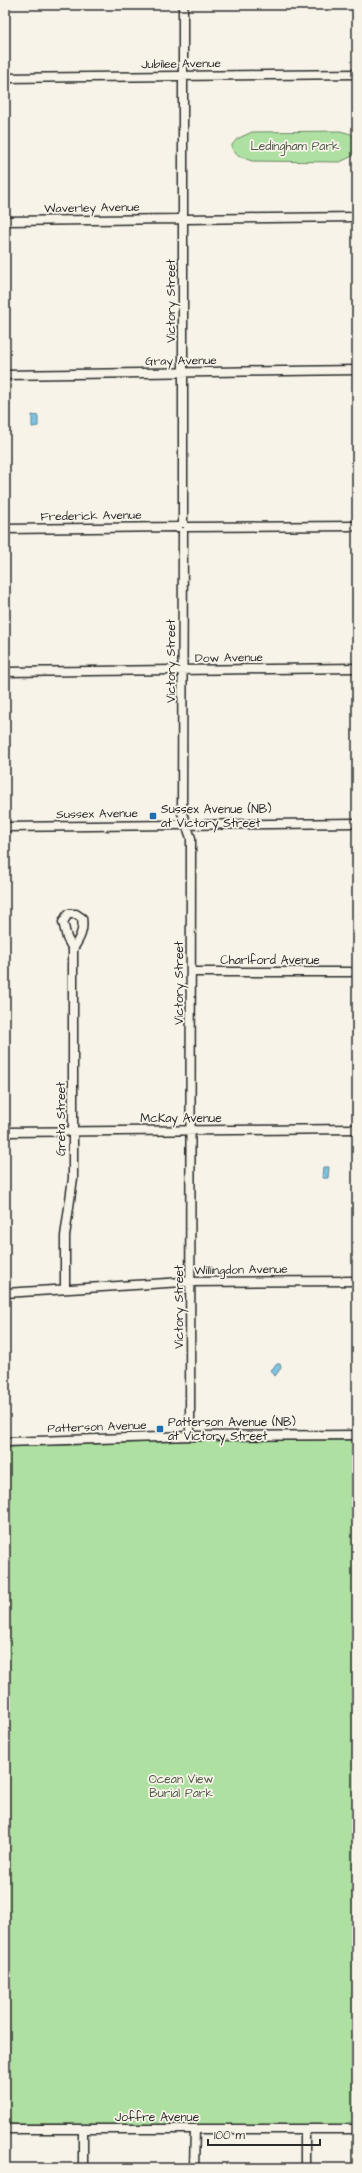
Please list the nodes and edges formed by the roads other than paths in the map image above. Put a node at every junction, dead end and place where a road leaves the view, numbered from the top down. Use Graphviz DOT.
graph roads {
  1 [pos="183,5"];
  2 [pos="357,74"];
  3 [pos="183,76"];
  4 [pos="5,78"];
  5 [pos="357,217"];
  6 [pos="183,219"];
  7 [pos="5,221"];
  8 [pos="357,370"];
  9 [pos="183,373"];
  10 [pos="5,375"];
  11 [pos="357,526"];
  12 [pos="183,527"];
  13 [pos="5,529"];
  14 [pos="357,668"];
  15 [pos="184,670"];
  16 [pos="5,672"];
  17 [pos="357,823"];
  18 [pos="186,824"];
  19 [pos="5,827"];
  20 [pos="73,949"];
  21 [pos="191,972"];
  22 [pos="350,972"];
  23 [pos="357,1129"];
  24 [pos="191,1130"];
  25 [pos="73,1131"];
  26 [pos="5,1132"];
  27 [pos="357,1281"];
  28 [pos="191,1282"];
  29 [pos="64,1289"];
  30 [pos="5,1292"];
  31 [pos="357,1435"];
  32 [pos="190,1436"];
  33 [pos="5,1442"];
  34 [pos="5,2129"];
  35 [pos="83,2129"];
  36 [pos="194,2129"];
  37 [pos="305,2129"];
  38 [pos="357,2129"];
  39 [pos="83,2168"];
  40 [pos="194,2168"];
  41 [pos="305,2168"];
  1 -- 3 [label="street, Victory Street"];
  2 -- 3 [label="street, Jubilee Avenue"];
  3 -- 4 [label="street, Jubilee Avenue"];
  3 -- 6 [label="street, Victory Street"];
  5 -- 6 [label="street, Waverley Avenue"];
  6 -- 7 [label="street, Waverley Avenue"];
  6 -- 9 [label="street, Victory Street"];
  8 -- 9 [label="street, Gray Avenue"];
  9 -- 10 [label="street, Gray Avenue"];
  9 -- 12 [label="street, Victory Street"];
  11 -- 12 [label="street, Frederick Avenue"];
  12 -- 13 [label="street, Frederick Avenue"];
  12 -- 15 [label="street, Victory Street"];
  14 -- 15 [label="street, Dow Avenue"];
  15 -- 16 [label="street, Dow Avenue"];
  15 -- 18 [label="street, Victory Street"];
  17 -- 18 [label="street, Sussex Avenue"];
  18 -- 19 [label="street, Sussex Avenue"];
  18 -- 21 [label="street, Victory Street"];
  20 -- 25 [label="street, Greta Street"];
  21 -- 22 [label="street, Charlford Avenue"];
  21 -- 24 [label="street, Victory Street"];
  23 -- 24 [label="street, McKay Avenue"];
  24 -- 25 [label="street, McKay Avenue"];
  24 -- 28 [label="street, Victory Street"];
  25 -- 26 [label="street, McKay Avenue"];
  25 -- 29 [label="street, Greta Street"];
  27 -- 28 [label="street, Willingdon Avenue"];
  28 -- 29 [label="street, Willingdon Avenue"];
  28 -- 32 [label="street, Victory Street"];
  29 -- 30 [label="street, Willingdon Avenue"];
  31 -- 32 [label="street, Patterson Avenue"];
  32 -- 33 [label="street, Patterson Avenue"];
  34 -- 35 [label="street, Joffre Avenue"];
  35 -- 36 [label="street, Joffre Avenue"];
  35 -- 39 [label="street"];
  36 -- 37 [label="street, Joffre Avenue"];
  36 -- 40 [label="street"];
  37 -- 38 [label="street, Joffre Avenue"];
  37 -- 41 [label="street"];
}
